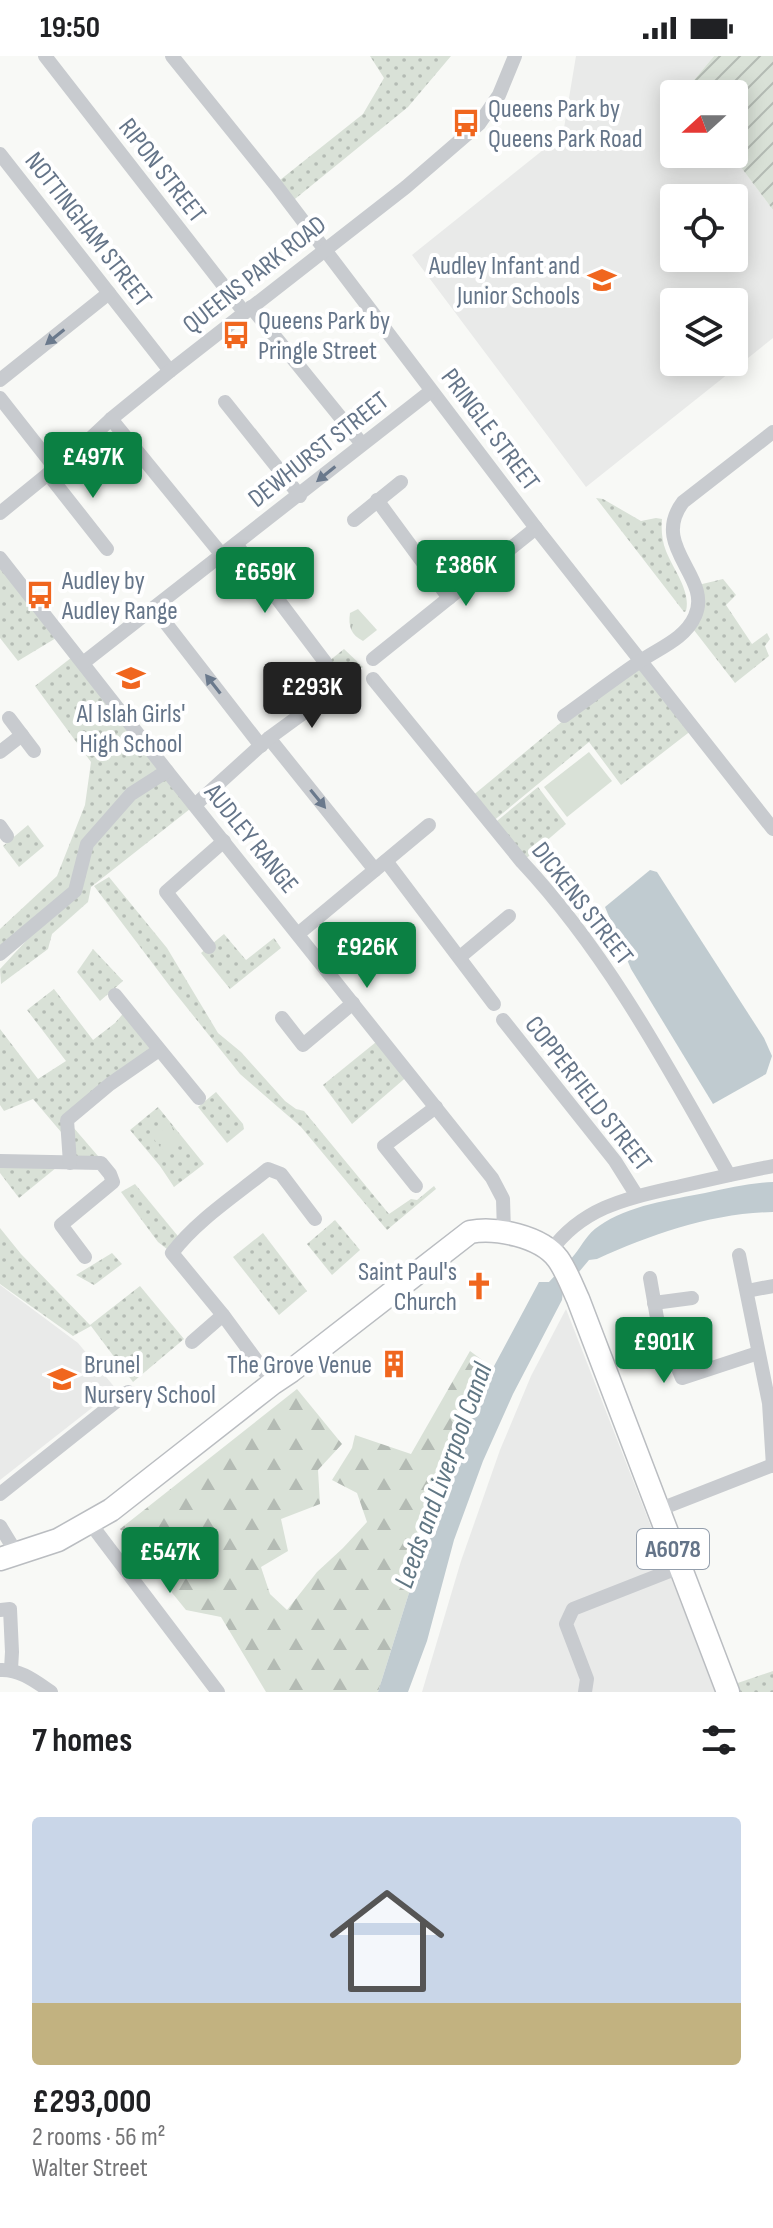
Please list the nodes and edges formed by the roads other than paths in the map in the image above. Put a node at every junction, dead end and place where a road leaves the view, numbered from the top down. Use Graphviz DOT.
graph roads {
  1 [pos="45,56"];
  2 [pos="172,56"];
  3 [pos="515,56"];
  4 [pos="0,154"];
  5 [pos="325,250"];
  6 [pos="109,293"];
  7 [pos="248,310"];
  8 [pos="170,371"];
  9 [pos="0,380"];
  10 [pos="431,391"];
  11 [pos="0,398"];
  12 [pos="225,402"];
  13 [pos="111,419"];
  14 [pos="773,432"];
  15 [pos="362,444"];
  16 [pos="52,471"];
  17 [pos="401,482"];
  18 [pos="300,496"];
  19 [pos="377,500"];
  20 [pos="0,513"];
  21 [pos="354,520"];
  22 [pos="536,528"];
  23 [pos="236,544"];
  24 [pos="107,549"];
  25 [pos="222,555"];
  26 [pos="0,558"];
  27 [pos="449,598"];
  28 [pos="154,608"];
  29 [pos="373,659"];
  30 [pos="640,661"];
  31 [pos="325,662"];
  32 [pos="83,663"];
  33 [pos="373,679"];
  34 [pos="332,692"];
  35 [pos="564,716"];
  36 [pos="9,718"];
  37 [pos="22,735"];
  38 [pos="265,742"];
  39 [pos="34,751"];
  40 [pos="0,752"];
  41 [pos="167,771"];
  42 [pos="195,805"];
  43 [pos="429,825"];
  44 [pos="772,827"];
  45 [pos="224,841"];
  46 [pos="381,866"];
  47 [pos="509,916"];
  48 [pos="298,934"];
  49 [pos="209,947"];
  50 [pos="0,954"];
  51 [pos="460,957"];
  52 [pos="115,995"];
  53 [pos="353,1003"];
  54 [pos="494,1004"];
  55 [pos="282,1018"];
  56 [pos="503,1020"];
  57 [pos="159,1050"];
  58 [pos="199,1098"];
  59 [pos="436,1107"];
  60 [pos="0,1161"];
  61 [pos="70,1163"];
  62 [pos="773,1166"];
  63 [pos="729,1175"];
  64 [pos="416,1186"];
  65 [pos="637,1196"];
  66 [pos="315,1219"];
  67 [pos="504,1232"];
  68 [pos="554,1254"];
  69 [pos="739,1255"];
  70 [pos="85,1257"];
  71 [pos="650,1278"];
  72 [pos="773,1286"];
  73 [pos="747,1291"];
  74 [pos="692,1298"];
  75 [pos="654,1303"];
  76 [pos="223,1315"];
  77 [pos="192,1342"];
  78 [pos="758,1353"];
  79 [pos="273,1383"];
  80 [pos="128,1392"];
  81 [pos="771,1403"];
  82 [pos="773,1466"];
  83 [pos="0,1494"];
  84 [pos="658,1510"];
  85 [pos="90,1523"];
  86 [pos="0,1526"];
  87 [pos="9,1556"];
  88 [pos="680,1567"];
  89 [pos="0,1610"];
  90 [pos="5,1670"];
  91 [pos="51,1692"];
  92 [pos="218,1692"];
  93 [pos="585,1692"];
  94 [pos="728,1692"];
  1 -- 7 [label="street, RIPON STREET"];
  2 -- 5 [label="street, PRINGLE STREET"];
  3 -- 5 [label="street, QUEENS PARK ROAD"];
  4 -- 6 [label="street, NOTTINGHAM STREET"];
  5 -- 7 [label="street, QUEENS PARK ROAD"];
  5 -- 10 [label="street, PRINGLE STREET"];
  6 -- 8 [label="street, NOTTINGHAM STREET"];
  6 -- 9 [label="street, one-way"];
  7 -- 8 [label="street, QUEENS PARK ROAD"];
  7 -- 15 [label="street, RIPON STREET"];
  8 -- 13 [label="street, QUEENS PARK ROAD"];
  10 -- 15 [label="street, DEWHURST STREET"];
  10 -- 22 [label="street, PRINGLE STREET"];
  11 -- 16 [label="street"];
  12 -- 18 [label="street"];
  13 -- 16 [label="street, QUEENS PARK ROAD"];
  13 -- 25 [label="street"];
  14 -- 30 [label="street"];
  15 -- 18 [label="street, DEWHURST STREET, one-way"];
  16 -- 20 [label="street, QUEENS PARK ROAD"];
  16 -- 24 [label="street"];
  17 -- 19 [label="street"];
  18 -- 23 [label="street, DEWHURST STREET"];
  19 -- 21 [label="street"];
  19 -- 27 [label="street"];
  22 -- 27 [label="street"];
  22 -- 30 [label="street, PRINGLE STREET"];
  23 -- 25 [label="street, DEWHURST STREET"];
  23 -- 31 [label="street"];
  25 -- 28 [label="street, DEWHURST STREET"];
  26 -- 32 [label="street, AUDLEY RANGE"];
  27 -- 29 [label="street"];
  28 -- 32 [label="street, DEWHURST STREET"];
  38 -- 28 [label="street, COPPERFIELD STREET, one-way"];
  30 -- 35 [label="street"];
  30 -- 44 [label="street, PRINGLE STREET"];
  32 -- 41 [label="street, AUDLEY RANGE"];
  33 -- 63 [label="street, DICKENS STREET"];
  34 -- 38 [label="street"];
  36 -- 37 [label="street"];
  37 -- 39 [label="street"];
  37 -- 40 [label="street"];
  38 -- 42 [label="street"];
  38 -- 46 [label="street, COPPERFIELD STREET, one-way"];
  41 -- 42 [label="street, AUDLEY RANGE"];
  41 -- 50 [label="street"];
  42 -- 45 [label="street, AUDLEY RANGE"];
  43 -- 46 [label="street"];
  45 -- 48 [label="street, AUDLEY RANGE"];
  45 -- 49 [label="street"];
  46 -- 48 [label="street"];
  46 -- 51 [label="street, COPPERFIELD STREET"];
  47 -- 51 [label="street"];
  48 -- 53 [label="street, AUDLEY RANGE"];
  51 -- 54 [label="street, COPPERFIELD STREET"];
  52 -- 57 [label="street"];
  53 -- 55 [label="street"];
  53 -- 59 [label="street, AUDLEY RANGE"];
  56 -- 65 [label="street, COPPERFIELD STREET"];
  57 -- 58 [label="street"];
  57 -- 61 [label="street"];
  59 -- 64 [label="street"];
  59 -- 67 [label="street, AUDLEY RANGE"];
  60 -- 61 [label="street"];
  61 -- 70 [label="street"];
  62 -- 63 [label="street"];
  63 -- 65 [label="street"];
  65 -- 68 [label="street"];
  66 -- 76 [label="street"];
  67 -- 68 [label="highway"];
  67 -- 79 [label="highway"];
  68 -- 84 [label="highway, A6078"];
  69 -- 73 [label="street"];
  71 -- 75 [label="street"];
  72 -- 73 [label="street"];
  73 -- 78 [label="street"];
  74 -- 75 [label="street"];
  75 -- 78 [label="street"];
  76 -- 77 [label="street"];
  76 -- 79 [label="street"];
  78 -- 81 [label="street"];
  79 -- 85 [label="highway"];
  80 -- 83 [label="street"];
  81 -- 82 [label="street"];
  82 -- 84 [label="street"];
  84 -- 88 [label="highway, A6078"];
  85 -- 87 [label="highway"];
  85 -- 92 [label="street"];
  86 -- 87 [label="street"];
  88 -- 93 [label="street"];
  88 -- 94 [label="highway, A6078"];
  89 -- 90 [label="street"];
  90 -- 91 [label="street"];
}
